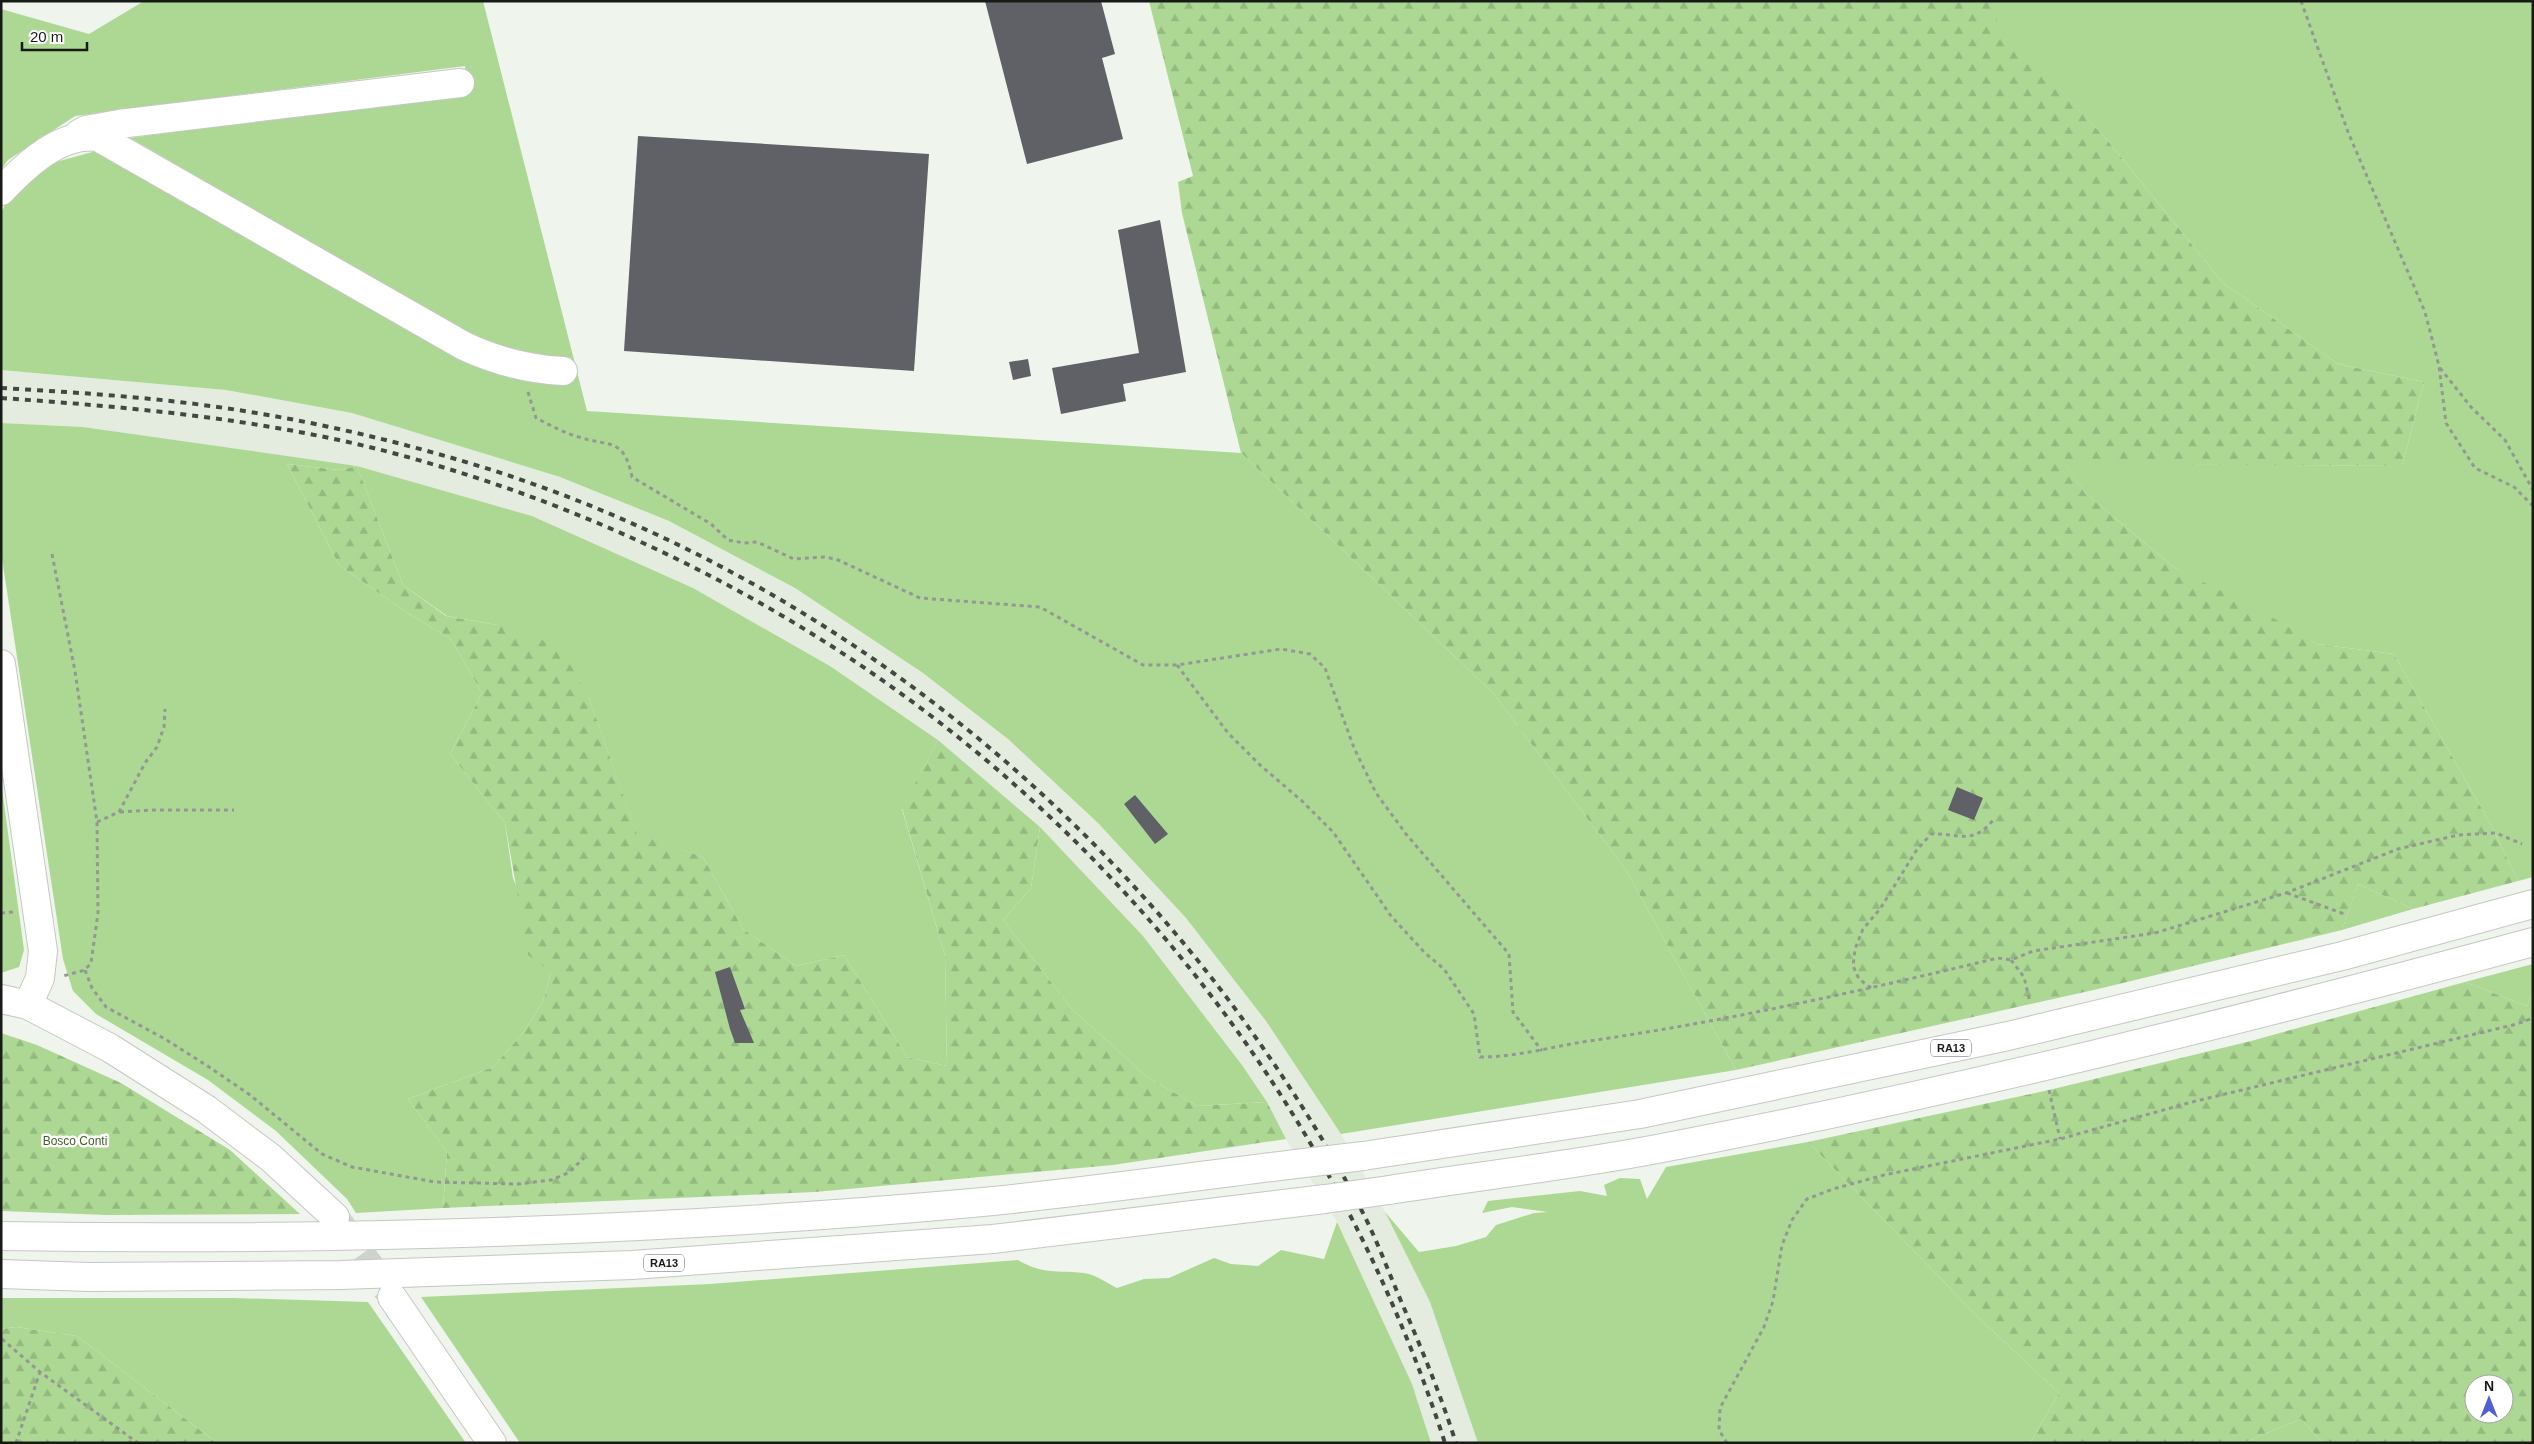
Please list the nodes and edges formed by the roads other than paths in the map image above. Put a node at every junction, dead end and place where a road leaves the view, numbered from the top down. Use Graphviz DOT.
graph roads {
  1 [pos="460,83"];
  2 [pos="71,139"];
  3 [pos="1,191"];
  4 [pos="563,371"];
  5 [pos="1,664"];
  6 [pos="2533,904"];
  7 [pos="2533,942"];
  8 [pos="1,999"];
  9 [pos="28,1005"];
  10 [pos="335,1217"];
  11 [pos="1,1236"];
  12 [pos="1,1274"];
  13 [pos="392,1297"];
  14 [pos="492,1443"];
  1 -- 2 [label="main road"];
  2 -- 3 [label="main road"];
  2 -- 4 [label="main road"];
  5 -- 9 [label="main road"];
  6 -- 11 [label="main road, RA13, bridge"];
  7 -- 12 [label="main road, RA13, bridge"];
  8 -- 9 [label="main road"];
  9 -- 10 [label="main road"];
  13 -- 14 [label="main road"];
}
